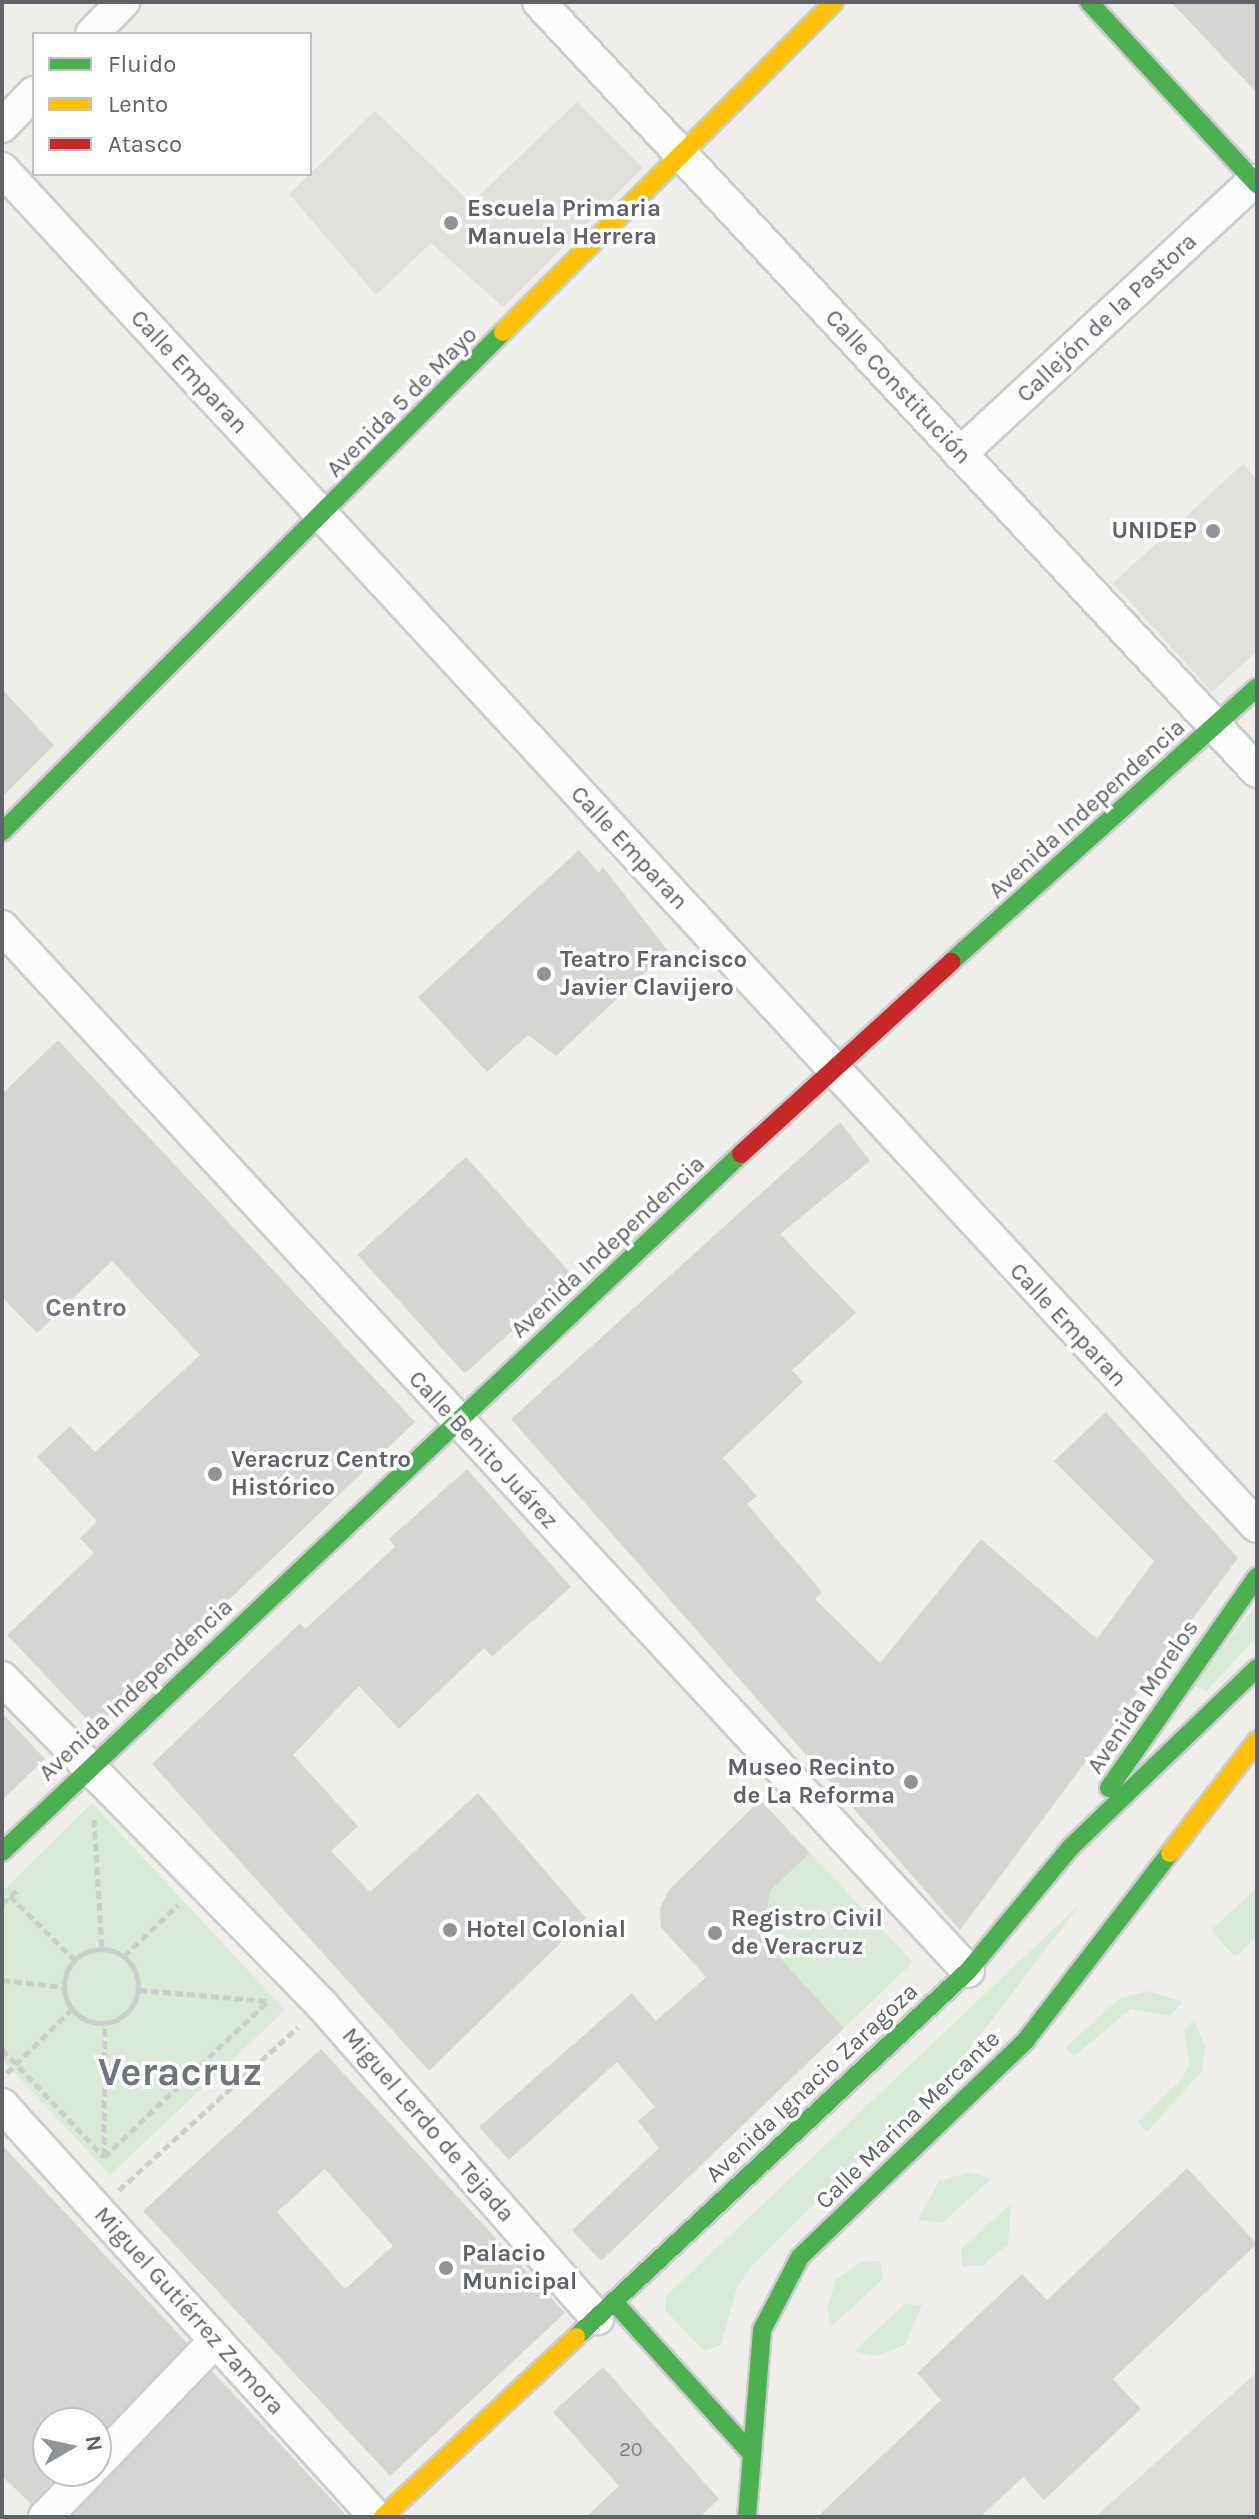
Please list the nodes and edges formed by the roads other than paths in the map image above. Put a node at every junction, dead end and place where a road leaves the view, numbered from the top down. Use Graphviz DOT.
graph roads {
  1 [pos="123,2"];
  2 [pos="539,2"];
  3 [pos="834,2"];
  4 [pos="1089,2"];
  5 [pos="94,32"];
  6 [pos="32,95"];
  7 [pos="2,126"];
  8 [pos="683,157"];
  9 [pos="2,169"];
  10 [pos="1256,183"];
  11 [pos="960,454"];
  12 [pos="322,516"];
  13 [pos="1257,687"];
  14 [pos="1215,727"];
  15 [pos="1257,771"];
  16 [pos="2,832"];
  17 [pos="2,927"];
  18 [pos="833,1068"];
  19 [pos="457,1422"];
  20 [pos="1257,1526"];
  21 [pos="1257,1577"];
  22 [pos="1257,1668"];
  23 [pos="2,1678"];
  24 [pos="1257,1741"];
  25 [pos="89,1766"];
  26 [pos="1257,1778"];
  27 [pos="1071,1847"];
  28 [pos="2,1852"];
  29 [pos="1173,1854"];
  30 [pos="968,1971"];
  31 [pos="2,2105"];
  32 [pos="606,2310"];
  33 [pos="216,2340"];
  34 [pos="112,2448"];
  35 [pos="751,2453"];
  36 [pos="74,2487"];
  37 [pos="45,2517"];
  38 [pos="376,2517"];
  39 [pos="383,2517"];
  40 [pos="747,2517"];
  1 -- 5 [label="street"];
  2 -- 8 [label="street, Calle Constitución"];
  3 -- 8 [label="main road, Avenida 5 de Mayo"];
  4 -- 10 [label="main road"];
  6 -- 7 [label="street"];
  8 -- 11 [label="street, Calle Constitución"];
  8 -- 12 [label="main road, Avenida 5 de Mayo"];
  9 -- 12 [label="street, Calle Emparan"];
  10 -- 11 [label="street, Callejón de la Pastora"];
  11 -- 14 [label="street, Calle Constitución"];
  12 -- 16 [label="main road, Avenida 5 de Mayo"];
  12 -- 18 [label="street, Calle Emparan"];
  13 -- 14 [label="main road, Avenida Independencia"];
  14 -- 15 [label="street, Calle Constitución"];
  14 -- 18 [label="main road, Avenida Independencia"];
  17 -- 19 [label="street, Calle Benito Juárez"];
  18 -- 19 [label="main road, Avenida Independencia"];
  18 -- 20 [label="street, Calle Emparan"];
  19 -- 25 [label="main road, Avenida Independencia"];
  19 -- 30 [label="street, Calle Benito Juárez"];
  21 -- 27 [label="main road, Avenida Morelos"];
  22 -- 27 [label="main road, Avenida Ignacio Zaragoza"];
  23 -- 25 [label="street, Miguel Lerdo de Tejada"];
  24 -- 29 [label="main road, Calle Marina Mercante"];
  25 -- 28 [label="main road, Avenida Independencia"];
  25 -- 32 [label="street, Miguel Lerdo de Tejada"];
  26 -- 29 [label="main road, Calle Marina Mercante"];
  27 -- 30 [label="main road, Avenida Ignacio Zaragoza"];
  29 -- 35 [label="main road, Calle Marina Mercante"];
  30 -- 32 [label="main road, Avenida Ignacio Zaragoza"];
  31 -- 33 [label="street, Miguel Gutiérrez Zamora"];
  32 -- 35 [label="main road"];
  32 -- 39 [label="main road, Avenida Ignacio Zaragoza"];
  33 -- 34 [label="street"];
  33 -- 38 [label="street, Miguel Gutiérrez Zamora"];
  35 -- 40 [label="main road, Calle Marina Mercante"];
  36 -- 37 [label="street"];
}
